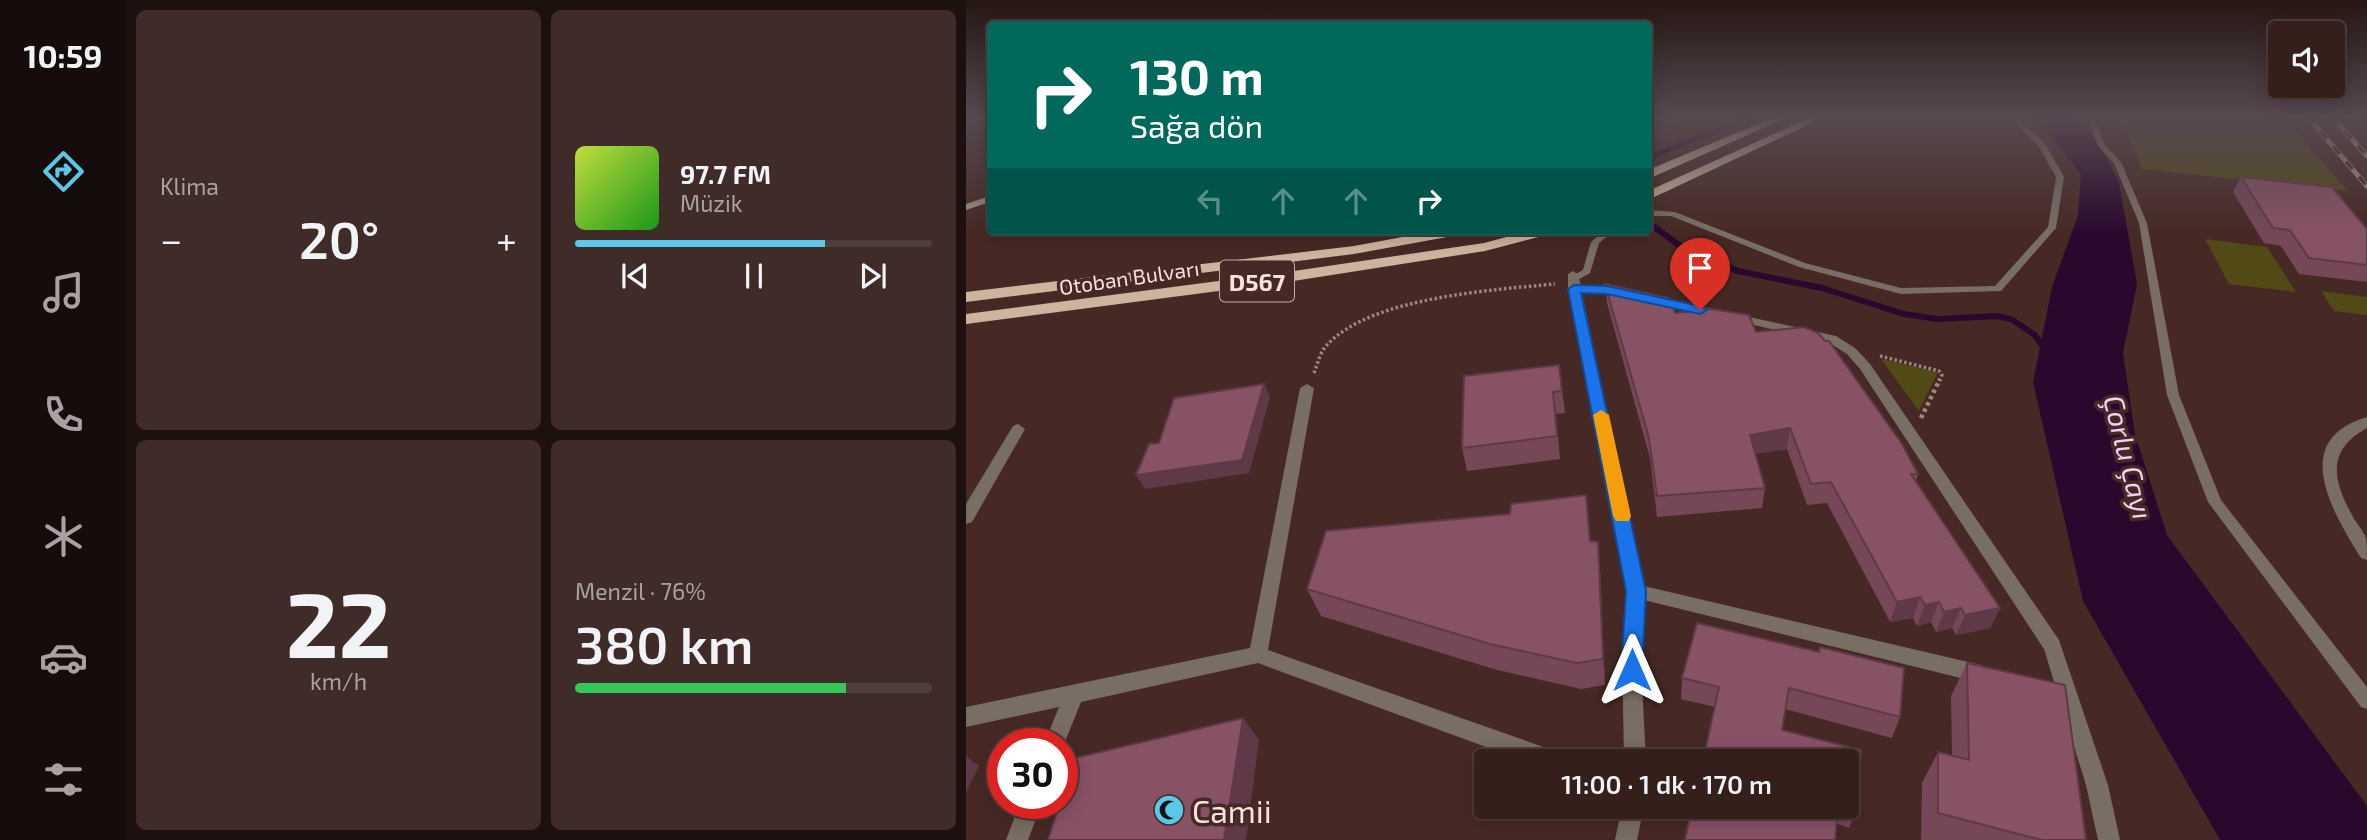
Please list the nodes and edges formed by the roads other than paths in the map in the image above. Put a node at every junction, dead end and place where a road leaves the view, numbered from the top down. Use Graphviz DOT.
graph roads {
  1 [pos="1694,155"];
  2 [pos="1737,155"];
  3 [pos="2047,155"];
  4 [pos="2111,155"];
  5 [pos="1652,173"];
  6 [pos="1652,194"];
  7 [pos="987,200"];
  8 [pos="966,207"];
  9 [pos="1652,213"];
  10 [pos="1436,235"];
  11 [pos="1530,235"];
  12 [pos="1605,235"];
  13 [pos="1573,281"];
  14 [pos="1018,290"];
  15 [pos="966,291"];
  16 [pos="966,297"];
  17 [pos="966,321"];
  18 [pos="1307,388"];
  19 [pos="2367,422"];
  20 [pos="1018,429"];
  21 [pos="966,517"];
  22 [pos="2367,553"];
  23 [pos="1636,591"];
  24 [pos="1258,655"];
  25 [pos="2002,679"];
  26 [pos="2043,689"];
  27 [pos="2070,695"];
  28 [pos="1073,696"];
  29 [pos="2367,701"];
  30 [pos="966,717"];
  31 [pos="1060,728"];
  32 [pos="1519,749"];
  33 [pos="1635,749"];
  34 [pos="1025,819"];
  35 [pos="1630,819"];
  36 [pos="1017,840"];
  37 [pos="1626,840"];
  38 [pos="2109,840"];
  1 -- 5 [label="highway"];
  2 -- 6 [label="highway"];
  3 -- 9 [label="lane"];
  4 -- 29 [label="lane"];
  7 -- 8 [label="main road"];
  10 -- 14 [label="highway, D567"];
  11 -- 17 [label="highway, Otoban Bulvarı / D567"];
  12 -- 13 [label="lane"];
  13 -- 23 [label="street"];
  13 -- 27 [label="street"];
  14 -- 15 [label="highway"];
  14 -- 16 [label="highway, D567"];
  18 -- 24 [label="street"];
  19 -- 22 [label="street"];
  20 -- 21 [label="street"];
  23 -- 25 [label="street"];
  23 -- 33 [label="street"];
  24 -- 28 [label="street"];
  24 -- 32 [label="street"];
  26 -- 27 [label="street"];
  27 -- 38 [label="street"];
  28 -- 30 [label="street"];
  28 -- 31 [label="street"];
  34 -- 36 [label="street"];
  35 -- 37 [label="street"];
}
